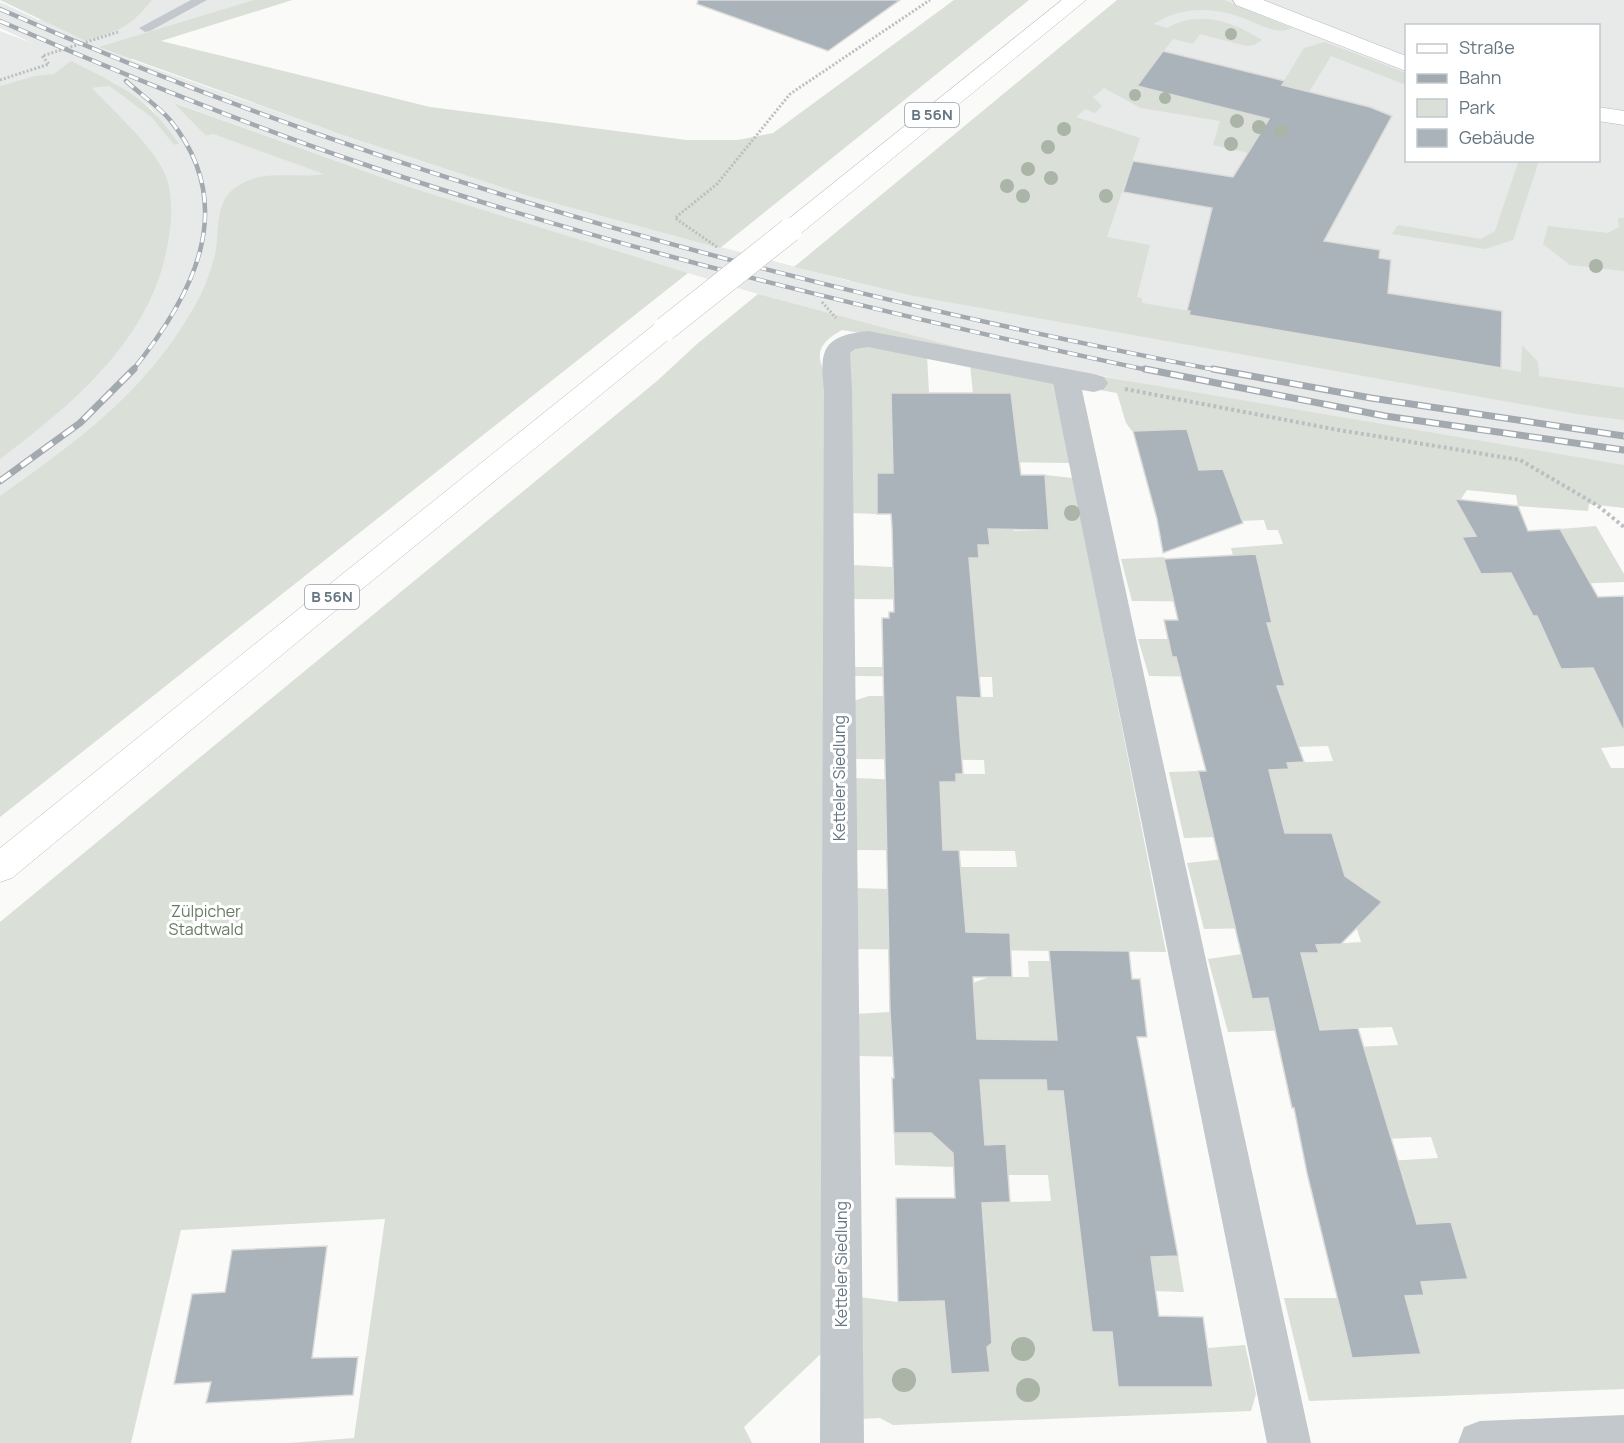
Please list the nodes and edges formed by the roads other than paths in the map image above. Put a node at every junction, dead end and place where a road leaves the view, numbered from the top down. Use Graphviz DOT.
graph roads {
  1 [pos="170,0"];
  2 [pos="201,0"];
  3 [pos="1075,0"];
  4 [pos="1244,0"];
  5 [pos="1405,63"];
  6 [pos="1600,114"];
  7 [pos="1624,118"];
  8 [pos="0,868"];
  9 [pos="1624,1437"];
  10 [pos="842,1443"];
  11 [pos="1289,1443"];
  12 [pos="1480,1443"];
  1 -- 2 [label="lane"];
  3 -- 8 [label="main road, B 56N, bridge"];
  4 -- 5 [label="main road"];
  6 -- 7 [label="main road"];
  9 -- 12 [label="street"];
  10 -- 11 [label="street, Ketteler Siedlung"];
}
